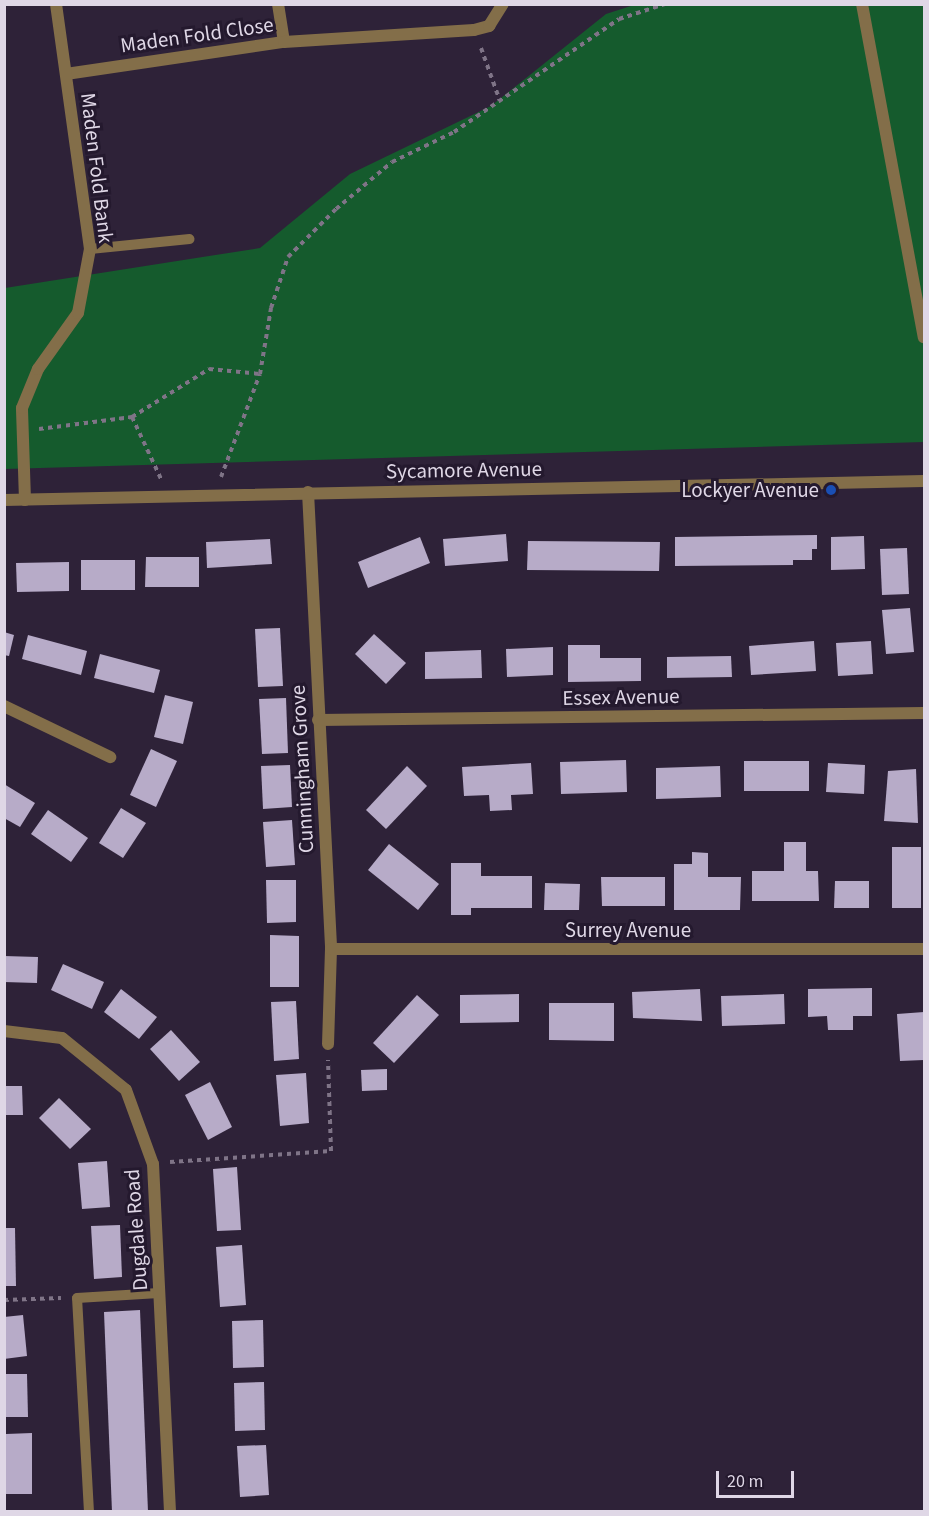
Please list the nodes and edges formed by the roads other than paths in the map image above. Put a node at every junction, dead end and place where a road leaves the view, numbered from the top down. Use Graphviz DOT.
graph roads {
  1 [pos="56,4"];
  2 [pos="278,4"];
  3 [pos="503,4"];
  4 [pos="862,4"];
  5 [pos="284,42"];
  6 [pos="66,74"];
  7 [pos="190,239"];
  8 [pos="90,249"];
  9 [pos="924,337"];
  10 [pos="924,481"];
  11 [pos="308,492"];
  12 [pos="4,500"];
  13 [pos="25,500"];
  14 [pos="4,706"];
  15 [pos="924,713"];
  16 [pos="318,720"];
  17 [pos="110,756"];
  18 [pos="331,949"];
  19 [pos="924,949"];
  20 [pos="4,1031"];
  21 [pos="328,1044"];
  22 [pos="159,1293"];
  23 [pos="89,1512"];
  24 [pos="170,1512"];
  1 -- 6 [label="street, Maden Fold Bank"];
  2 -- 5 [label="street"];
  3 -- 5 [label="street, Maden Fold Close"];
  4 -- 9 [label="street"];
  5 -- 6 [label="street, Maden Fold Close"];
  6 -- 8 [label="street, Maden Fold Bank"];
  7 -- 8 [label="lane"];
  8 -- 13 [label="street, Maden Fold Bank"];
  10 -- 11 [label="street, Sycamore Avenue"];
  11 -- 13 [label="street, Sycamore Avenue"];
  11 -- 16 [label="street, Cunningham Grove"];
  12 -- 13 [label="street, Sycamore Avenue"];
  14 -- 17 [label="street"];
  15 -- 16 [label="street, Essex Avenue"];
  16 -- 18 [label="street, Cunningham Grove"];
  18 -- 19 [label="street, Surrey Avenue"];
  18 -- 21 [label="street, Cunningham Grove"];
  20 -- 22 [label="street, Dugdale Road"];
  22 -- 23 [label="lane"];
  22 -- 24 [label="street, Dugdale Road"];
}
